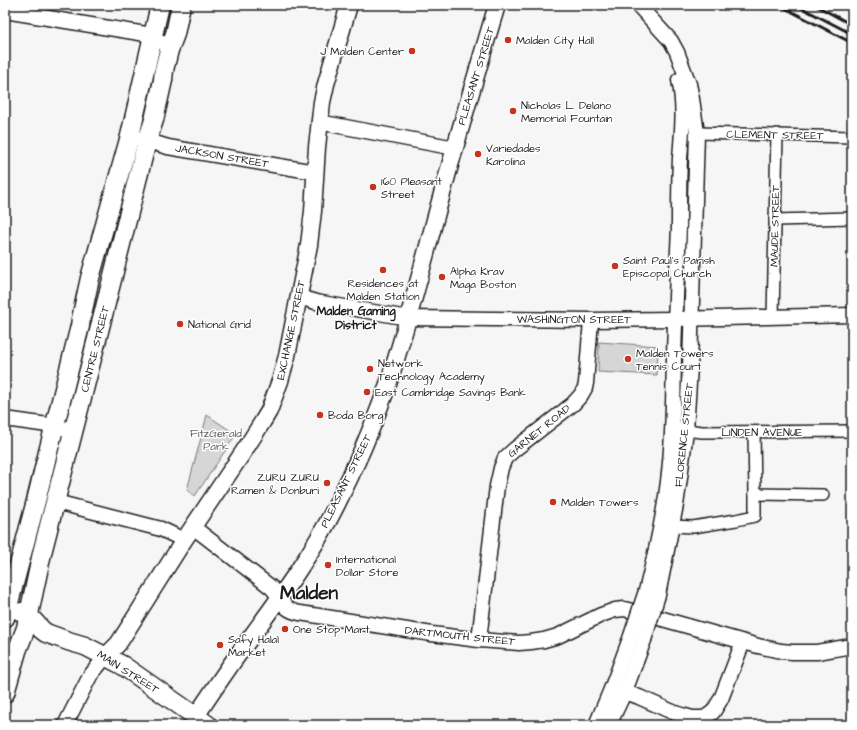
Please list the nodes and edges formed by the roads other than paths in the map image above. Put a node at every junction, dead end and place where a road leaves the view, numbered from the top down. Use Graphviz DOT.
graph roads {
  1 [pos="160,5"];
  2 [pos="181,5"];
  3 [pos="349,5"];
  4 [pos="497,5"];
  5 [pos="638,5"];
  6 [pos="5,11"];
  7 [pos="656,25"];
  8 [pos="152,35"];
  9 [pos="169,50"];
  10 [pos="319,122"];
  11 [pos="697,133"];
  12 [pos="777,134"];
  13 [pos="852,137"];
  14 [pos="138,138"];
  15 [pos="455,148"];
  16 [pos="680,171"];
  17 [pos="315,172"];
  18 [pos="697,172"];
  19 [pos="852,218"];
  20 [pos="774,220"];
  21 [pos="298,297"];
  22 [pos="852,315"];
  23 [pos="773,317"];
  24 [pos="408,318"];
  25 [pos="691,318"];
  26 [pos="675,319"];
  27 [pos="591,320"];
  28 [pos="5,419"];
  29 [pos="55,426"];
  30 [pos="672,428"];
  31 [pos="686,430"];
  32 [pos="74,431"];
  33 [pos="852,431"];
  34 [pos="754,432"];
  35 [pos="755,494"];
  36 [pos="823,495"];
  37 [pos="56,502"];
  38 [pos="672,526"];
  39 [pos="188,534"];
  40 [pos="652,593"];
  41 [pos="280,597"];
  42 [pos="6,614"];
  43 [pos="32,624"];
  44 [pos="479,640"];
  45 [pos="743,642"];
  46 [pos="852,646"];
  47 [pos="106,656"];
  48 [pos="618,689"];
  49 [pos="5,693"];
  50 [pos="202,720"];
  51 [pos="65,725"];
  52 [pos="596,725"];
  53 [pos="609,725"];
  1 -- 8 [label="main road, CENTRE STREET"];
  2 -- 9 [label="main road, CENTRE STREET"];
  3 -- 10 [label="main road, EXCHANGE STREET"];
  4 -- 15 [label="main road, PLEASANT STREET"];
  5 -- 7 [label="street, FLORENCE STREET"];
  6 -- 8 [label="street"];
  7 -- 11 [label="street, FLORENCE STREET"];
  7 -- 16 [label="street, FLORENCE STREET"];
  8 -- 9 [label="street"];
  8 -- 14 [label="main road, CENTRE STREET"];
  9 -- 14 [label="main road, CENTRE STREET"];
  10 -- 15 [label="street"];
  10 -- 17 [label="main road, EXCHANGE STREET"];
  11 -- 12 [label="street, CLEMENT STREET"];
  11 -- 18 [label="street, FLORENCE STREET"];
  12 -- 13 [label="street, CLEMENT STREET"];
  12 -- 20 [label="street, MAUDE STREET"];
  14 -- 17 [label="street, JACKSON STREET"];
  14 -- 29 [label="main road, CENTRE STREET"];
  14 -- 32 [label="main road, CENTRE STREET"];
  15 -- 24 [label="main road, PLEASANT STREET"];
  16 -- 18 [label="street"];
  16 -- 26 [label="street, FLORENCE STREET"];
  17 -- 21 [label="main road, EXCHANGE STREET"];
  18 -- 25 [label="street, FLORENCE STREET"];
  19 -- 20 [label="street"];
  20 -- 23 [label="street, MAUDE STREET"];
  21 -- 24 [label="street, WASHINGTON STREET"];
  21 -- 39 [label="main road, EXCHANGE STREET"];
  22 -- 23 [label="street, WASHINGTON STREET"];
  23 -- 25 [label="street, WASHINGTON STREET"];
  24 -- 27 [label="street, WASHINGTON STREET"];
  24 -- 41 [label="main road, PLEASANT STREET"];
  25 -- 26 [label="street, WASHINGTON STREET"];
  25 -- 31 [label="street, FLORENCE STREET"];
  26 -- 27 [label="street, WASHINGTON STREET"];
  26 -- 30 [label="street, FLORENCE STREET"];
  27 -- 44 [label="street, GARNET ROAD"];
  28 -- 29 [label="street"];
  29 -- 32 [label="street"];
  29 -- 42 [label="main road, CENTRE STREET"];
  30 -- 31 [label="street, LINDEN AVENUE"];
  30 -- 40 [label="street, FLORENCE STREET"];
  31 -- 34 [label="street, LINDEN AVENUE"];
  31 -- 38 [label="street, FLORENCE STREET"];
  32 -- 37 [label="main road, CENTRE STREET"];
  33 -- 34 [label="street, LINDEN AVENUE"];
  34 -- 35 [label="street"];
  35 -- 36 [label="street"];
  35 -- 38 [label="street"];
  37 -- 39 [label="street, DARTMOUTH STREET"];
  37 -- 43 [label="main road, CENTRE STREET"];
  38 -- 40 [label="street, FLORENCE STREET"];
  39 -- 41 [label="street, DARTMOUTH STREET"];
  39 -- 47 [label="main road, EXCHANGE STREET"];
  40 -- 48 [label="street, FLORENCE STREET, bridge"];
  41 -- 44 [label="street, DARTMOUTH STREET"];
  41 -- 50 [label="main road, PLEASANT STREET"];
  42 -- 43 [label="main road, MAIN STREET"];
  43 -- 47 [label="main road, MAIN STREET"];
  43 -- 49 [label="main road, CENTRE STREET"];
  44 -- 45 [label="street, DARTMOUTH STREET"];
  45 -- 46 [label="street, DARTMOUTH STREET"];
  45 -- 48 [label="street"];
  47 -- 50 [label="main road, MAIN STREET"];
  47 -- 51 [label="street"];
  48 -- 52 [label="street, FLORENCE STREET"];
  48 -- 53 [label="street, FLORENCE STREET"];
}
